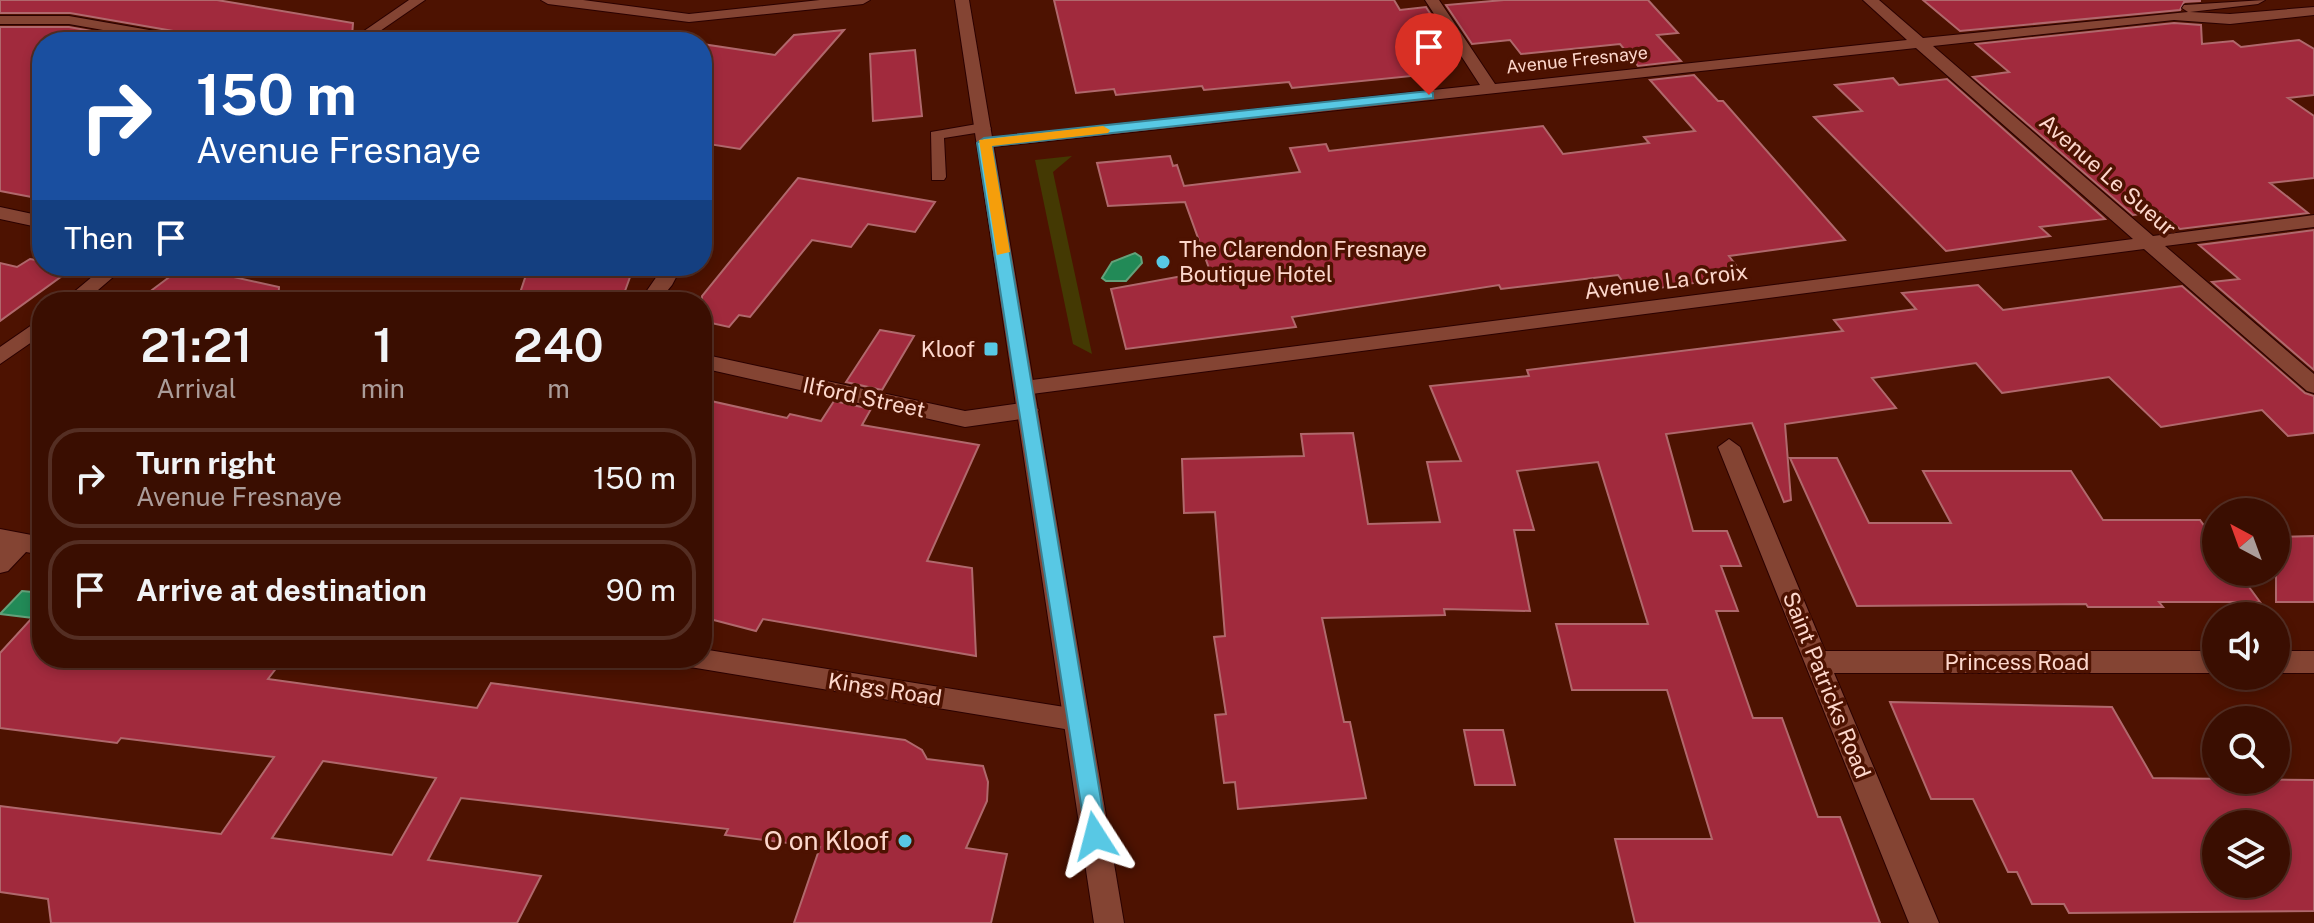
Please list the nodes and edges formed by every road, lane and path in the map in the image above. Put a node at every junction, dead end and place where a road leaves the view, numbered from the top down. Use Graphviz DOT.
graph roads {
  1 [pos="418,0"];
  2 [pos="548,0"];
  3 [pos="863,0"];
  4 [pos="962,0"];
  5 [pos="1432,0"];
  6 [pos="1870,0"];
  7 [pos="2167,0"];
  8 [pos="2258,0"];
  9 [pos="2314,11"];
  10 [pos="2178,13"];
  11 [pos="0,20"];
  12 [pos="138,32"];
  13 [pos="370,32"];
  14 [pos="1920,43"];
  15 [pos="1491,89"];
  16 [pos="984,135"];
  17 [pos="938,177"];
  18 [pos="0,213"];
  19 [pos="32,220"];
  20 [pos="2314,221"];
  21 [pos="2149,243"];
  22 [pos="104,276"];
  23 [pos="668,276"];
  24 [pos="84,292"];
  25 [pos="657,292"];
  26 [pos="32,333"];
  27 [pos="0,357"];
  28 [pos="712,363"];
  29 [pos="2314,386"];
  30 [pos="1024,388"];
  31 [pos="1028,410"];
  32 [pos="1729,447"];
  33 [pos="21,542"];
  34 [pos="0,564"];
  35 [pos="712,661"];
  36 [pos="1817,662"];
  37 [pos="2202,662"];
  38 [pos="2290,662"];
  39 [pos="2314,662"];
  40 [pos="1077,720"];
  41 [pos="1109,923"];
  42 [pos="1924,923"];
  1 -- 13 [label="lane"];
  2 -- 3 [label="street"];
  4 -- 16 [label="street"];
  5 -- 15 [label="street"];
  6 -- 14 [label="street, Avenue Le Sueur"];
  7 -- 10 [label="street"];
  8 -- 10 [label="street, Avenue Fresnaye"];
  9 -- 10 [label="street, Avenue Fresnaye"];
  10 -- 14 [label="street, Avenue Fresnaye"];
  11 -- 12 [label="lane"];
  14 -- 15 [label="street, Avenue Fresnaye"];
  14 -- 21 [label="street, Avenue Le Sueur"];
  15 -- 16 [label="street, Avenue Fresnaye"];
  16 -- 17 [label="lane"];
  16 -- 30 [label="street"];
  18 -- 19 [label="street"];
  20 -- 21 [label="street, Avenue La Croix"];
  21 -- 29 [label="street, Avenue Le Sueur"];
  21 -- 30 [label="street, Avenue La Croix"];
  22 -- 24 [label="street"];
  23 -- 25 [label="lane"];
  26 -- 27 [label="street"];
  28 -- 31 [label="street, Ilford Street"];
  30 -- 31 [label="street"];
  31 -- 40 [label="street"];
  32 -- 36 [label="street, Saint Patricks Road"];
  33 -- 34 [label="street"];
  35 -- 40 [label="street, Kings Road"];
  36 -- 37 [label="street, Princess Road"];
  36 -- 42 [label="street, Saint Patricks Road"];
  38 -- 39 [label="street"];
  40 -- 41 [label="street"];
}
